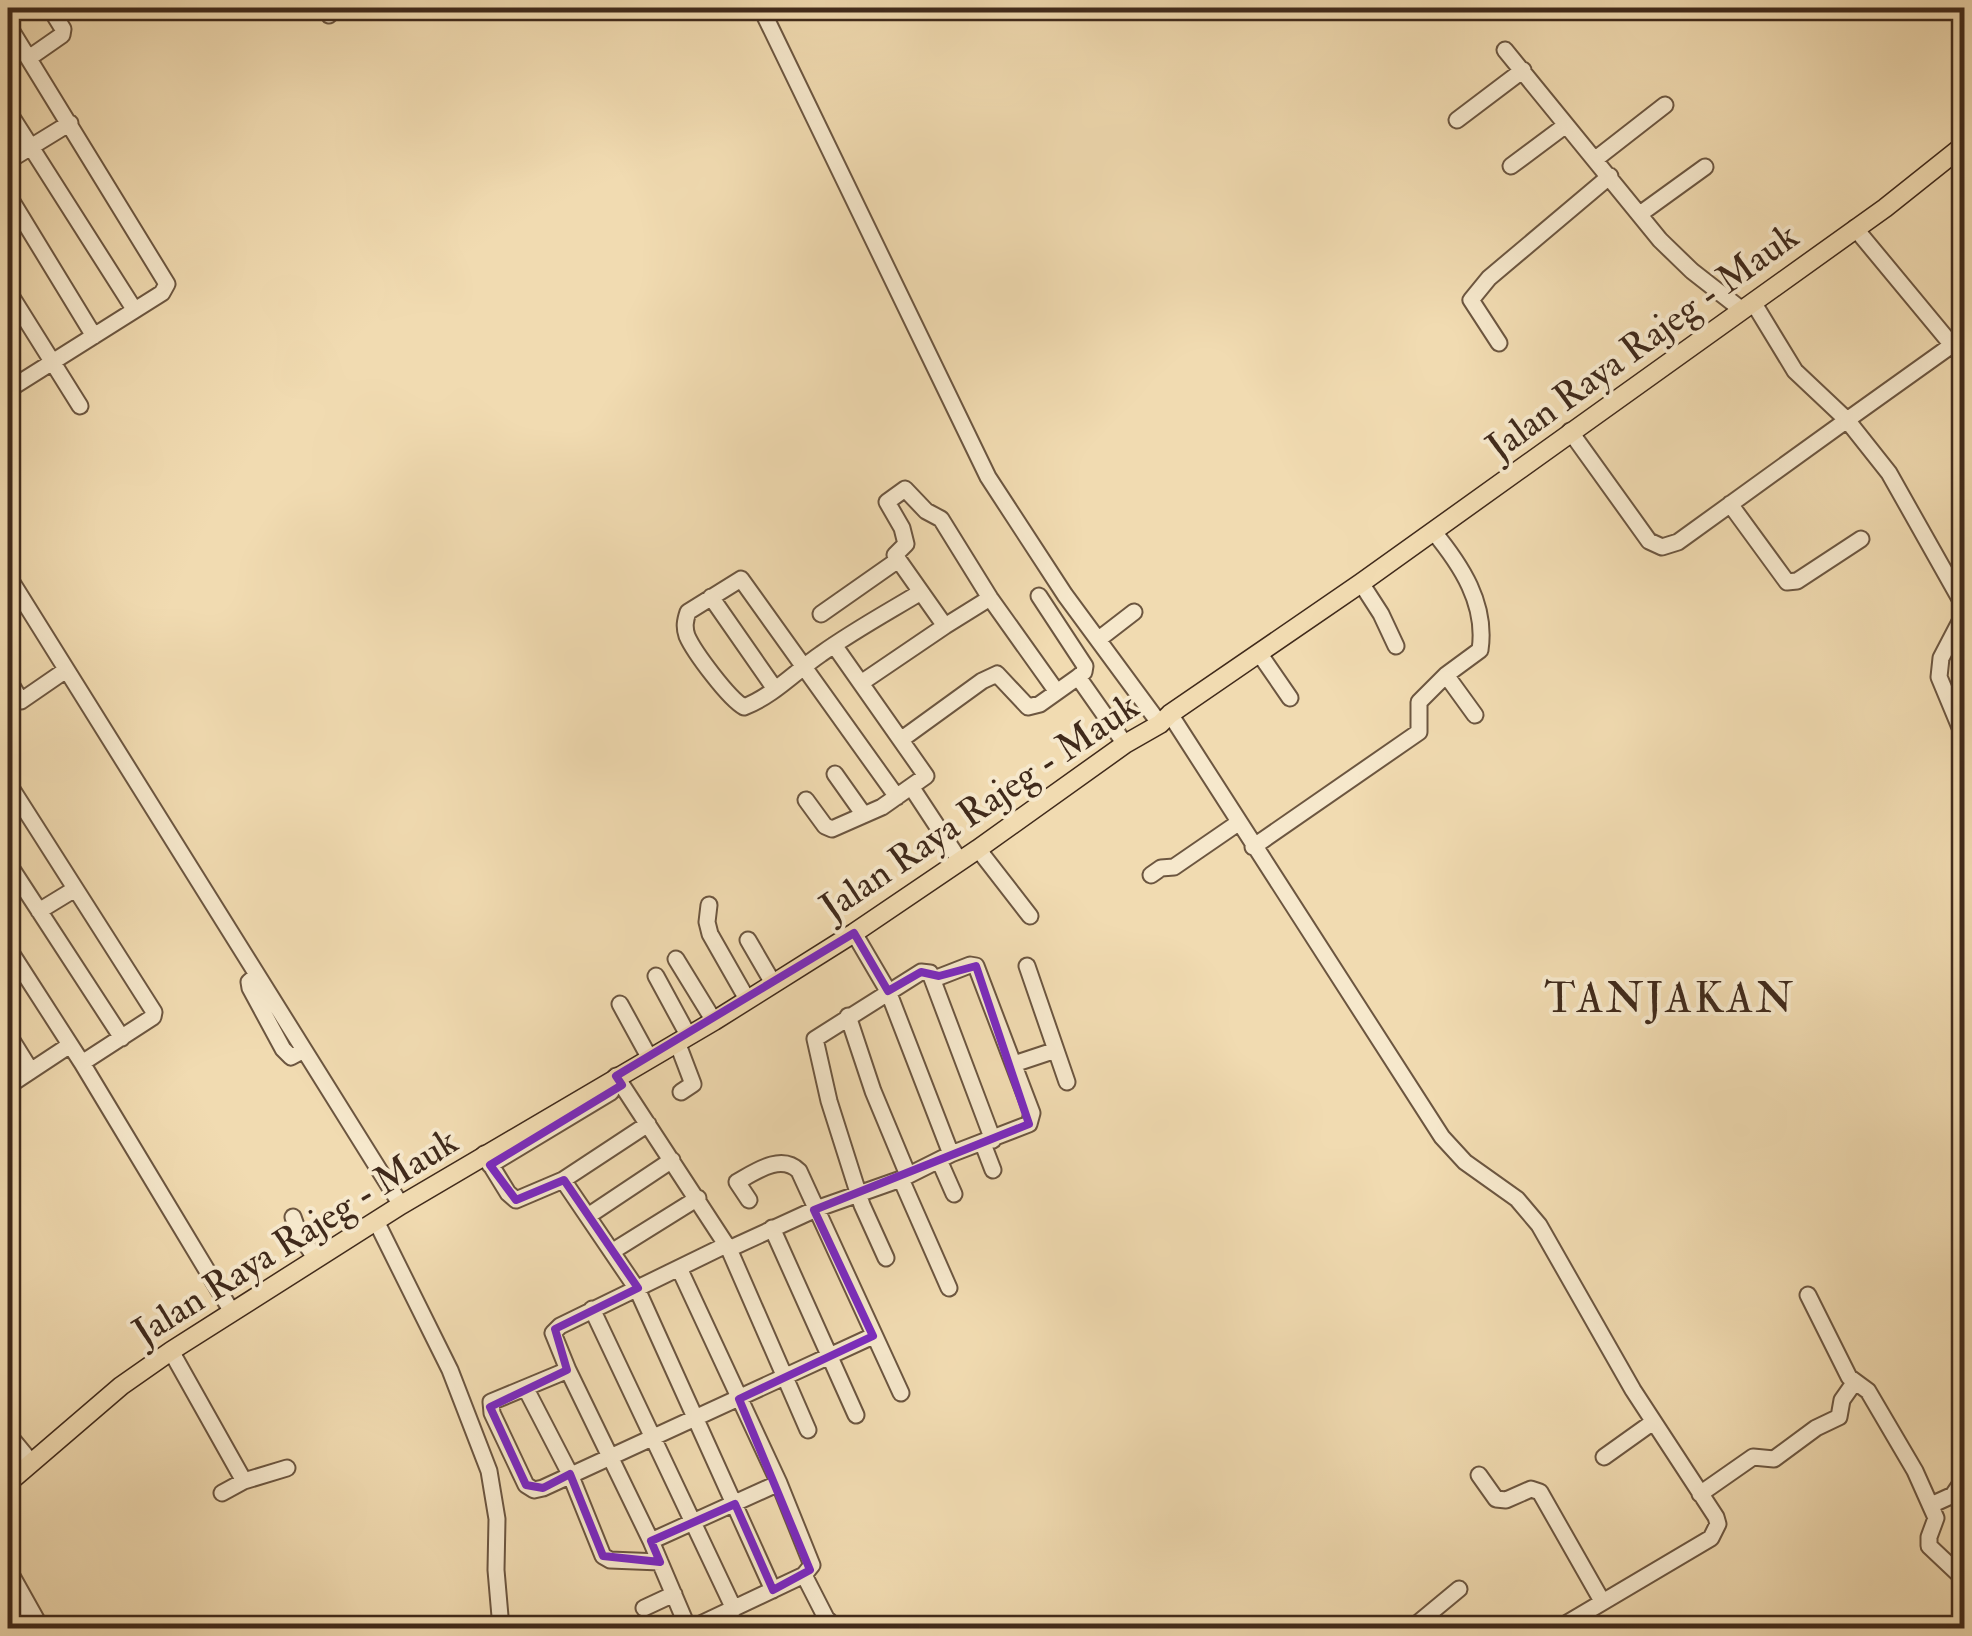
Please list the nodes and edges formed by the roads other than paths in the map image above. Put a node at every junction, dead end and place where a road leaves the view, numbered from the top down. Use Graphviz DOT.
graph roads {
  1 [pos="24,8"];
  2 [pos="50,8"];
  3 [pos="761,8"];
  4 [pos="8,17"];
  5 [pos="8,25"];
  6 [pos="1505,50"];
  7 [pos="29,58"];
  8 [pos="1523,70"];
  9 [pos="1666,105"];
  10 [pos="8,111"];
  11 [pos="1458,120"];
  12 [pos="70,124"];
  13 [pos="1566,125"];
  14 [pos="30,147"];
  15 [pos="1963,149"];
  16 [pos="1596,158"];
  17 [pos="8,161"];
  18 [pos="1511,166"];
  19 [pos="1705,167"];
  20 [pos="1610,176"];
  21 [pos="8,198"];
  22 [pos="1640,214"];
  23 [pos="1855,228"];
  24 [pos="8,291"];
  25 [pos="1748,306"];
  26 [pos="134,309"];
  27 [pos="94,336"];
  28 [pos="1498,343"];
  29 [pos="1958,350"];
  30 [pos="52,362"];
  31 [pos="8,390"];
  32 [pos="80,406"];
  33 [pos="1847,420"];
  34 [pos="1570,431"];
  35 [pos="1730,504"];
  36 [pos="1433,531"];
  37 [pos="1861,538"];
  38 [pos="898,560"];
  39 [pos="8,576"];
  40 [pos="1361,583"];
  41 [pos="921,592"];
  42 [pos="1040,596"];
  43 [pos="710,597"];
  44 [pos="990,598"];
  45 [pos="1964,606"];
  46 [pos="1134,612"];
  47 [pos="822,614"];
  48 [pos="1964,614"];
  49 [pos="945,626"];
  50 [pos="1099,639"];
  51 [pos="834,645"];
  52 [pos="1396,646"];
  53 [pos="1259,653"];
  54 [pos="803,668"];
  55 [pos="66,670"];
  56 [pos="1446,675"];
  57 [pos="1078,678"];
  58 [pos="8,680"];
  59 [pos="862,683"];
  60 [pos="775,689"];
  61 [pos="1057,692"];
  62 [pos="1290,698"];
  63 [pos="1475,715"];
  64 [pos="1165,719"];
  65 [pos="1964,737"];
  66 [pos="902,739"];
  67 [pos="1124,744"];
  68 [pos="835,774"];
  69 [pos="8,783"];
  70 [pos="912,788"];
  71 [pos="897,797"];
  72 [pos="806,800"];
  73 [pos="864,815"];
  74 [pos="1238,823"];
  75 [pos="1253,848"];
  76 [pos="978,849"];
  77 [pos="960,861"];
  78 [pos="8,863"];
  79 [pos="1150,875"];
  80 [pos="24,888"];
  81 [pos="74,889"];
  82 [pos="8,897"];
  83 [pos="709,905"];
  84 [pos="39,911"];
  85 [pos="1030,916"];
  86 [pos="854,932"];
  87 [pos="748,940"];
  88 [pos="8,948"];
  89 [pos="676,959"];
  90 [pos="1026,966"];
  91 [pos="930,975"];
  92 [pos="656,976"];
  93 [pos="773,983"];
  94 [pos="888,992"];
  95 [pos="748,999"];
  96 [pos="620,1004"];
  97 [pos="848,1016"];
  98 [pos="714,1021"];
  99 [pos="8,1034"];
  100 [pos="122,1038"];
  101 [pos="682,1038"];
  102 [pos="70,1046"];
  103 [pos="1056,1050"];
  104 [pos="649,1057"];
  105 [pos="82,1064"];
  106 [pos="1014,1064"];
  107 [pos="32,1071"];
  108 [pos="619,1080"];
  109 [pos="1068,1082"];
  110 [pos="8,1086"];
  111 [pos="681,1092"];
  112 [pos="648,1124"];
  113 [pos="988,1142"];
  114 [pos="945,1157"];
  115 [pos="487,1160"];
  116 [pos="672,1160"];
  117 [pos="994,1170"];
  118 [pos="905,1177"];
  119 [pos="564,1180"];
  120 [pos="861,1192"];
  121 [pos="954,1194"];
  122 [pos="698,1198"];
  123 [pos="748,1200"];
  124 [pos="400,1205"];
  125 [pos="816,1209"];
  126 [pos="588,1216"];
  127 [pos="293,1217"];
  128 [pos="376,1221"];
  129 [pos="772,1228"];
  130 [pos="728,1247"];
  131 [pos="613,1252"];
  132 [pos="886,1258"];
  133 [pos="316,1260"];
  134 [pos="679,1268"];
  135 [pos="949,1288"];
  136 [pos="637,1289"];
  137 [pos="1808,1295"];
  138 [pos="592,1308"];
  139 [pos="232,1312"];
  140 [pos="872,1336"];
  141 [pos="171,1351"];
  142 [pos="828,1356"];
  143 [pos="568,1370"];
  144 [pos="784,1376"];
  145 [pos="1854,1384"];
  146 [pos="526,1389"];
  147 [pos="901,1393"];
  148 [pos="739,1399"];
  149 [pos="856,1415"];
  150 [pos="696,1417"];
  151 [pos="1653,1422"];
  152 [pos="808,1430"];
  153 [pos="8,1434"];
  154 [pos="652,1437"];
  155 [pos="611,1456"];
  156 [pos="1604,1457"];
  157 [pos="31,1462"];
  158 [pos="287,1468"];
  159 [pos="570,1474"];
  160 [pos="1479,1475"];
  161 [pos="1964,1479"];
  162 [pos="244,1481"];
  163 [pos="8,1483"];
  164 [pos="779,1483"];
  165 [pos="222,1493"];
  166 [pos="1700,1494"];
  167 [pos="735,1504"];
  168 [pos="1931,1505"];
  169 [pos="693,1522"];
  170 [pos="651,1541"];
  171 [pos="660,1562"];
  172 [pos="8,1570"];
  173 [pos="804,1575"];
  174 [pos="1964,1579"];
  175 [pos="1459,1589"];
  176 [pos="773,1590"];
  177 [pos="674,1594"];
  178 [pos="1602,1601"];
  179 [pos="27,1604"];
  180 [pos="644,1608"];
  181 [pos="734,1609"];
  182 [pos="8,1625"];
  183 [pos="1419,1626"];
  184 [pos="41,1628"];
  185 [pos="502,1628"];
  186 [pos="690,1628"];
  187 [pos="836,1628"];
  188 [pos="1559,1628"];
  1 -- 4 [label="street"];
  2 -- 7 [label="street"];
  3 -- 50 [label="street"];
  5 -- 7 [label="street"];
  6 -- 8 [label="street"];
  7 -- 12 [label="street"];
  8 -- 11 [label="street"];
  8 -- 13 [label="street"];
  9 -- 16 [label="street"];
  10 -- 14 [label="street"];
  12 -- 14 [label="street"];
  12 -- 26 [label="street"];
  13 -- 16 [label="street"];
  13 -- 18 [label="street"];
  14 -- 17 [label="street"];
  14 -- 26 [label="street"];
  15 -- 23 [label="main road, Jalan Raya Rajeg - Mauk"];
  16 -- 20 [label="street"];
  19 -- 22 [label="street"];
  20 -- 22 [label="street"];
  20 -- 28 [label="street"];
  21 -- 27 [label="street"];
  22 -- 25 [label="street"];
  23 -- 25 [label="main road, Jalan Raya Rajeg - Mauk"];
  23 -- 29 [label="street"];
  24 -- 30 [label="street"];
  25 -- 33 [label="street"];
  25 -- 34 [label="main road, Jalan Raya Rajeg - Mauk"];
  26 -- 27 [label="street"];
  27 -- 30 [label="street"];
  29 -- 33 [label="street"];
  30 -- 31 [label="street"];
  30 -- 32 [label="street"];
  33 -- 35 [label="street"];
  33 -- 45 [label="street"];
  34 -- 35 [label="street"];
  34 -- 36 [label="main road, Jalan Raya Rajeg - Mauk"];
  35 -- 37 [label="street"];
  36 -- 40 [label="main road, Jalan Raya Rajeg - Mauk"];
  36 -- 56 [label="street"];
  38 -- 41 [label="street"];
  38 -- 44 [label="street"];
  38 -- 47 [label="street"];
  39 -- 55 [label="street"];
  40 -- 52 [label="street"];
  40 -- 53 [label="main road, Jalan Raya Rajeg - Mauk"];
  41 -- 49 [label="street"];
  41 -- 51 [label="street"];
  42 -- 57 [label="street"];
  43 -- 54 [label="street"];
  43 -- 60 [label="street"];
  43 -- 60 [label="street"];
  44 -- 49 [label="street"];
  44 -- 61 [label="street"];
  46 -- 50 [label="street"];
  48 -- 65 [label="street"];
  49 -- 59 [label="street"];
  50 -- 64 [label="street"];
  51 -- 54 [label="street"];
  51 -- 59 [label="street"];
  53 -- 62 [label="street"];
  53 -- 64 [label="main road, Jalan Raya Rajeg - Mauk"];
  54 -- 60 [label="street"];
  54 -- 71 [label="street"];
  55 -- 58 [label="street"];
  55 -- 124 [label="street"];
  56 -- 63 [label="street"];
  56 -- 75 [label="street"];
  57 -- 61 [label="street"];
  57 -- 67 [label="street"];
  59 -- 66 [label="street"];
  61 -- 66 [label="street"];
  64 -- 67 [label="main road, Jalan Raya Rajeg - Mauk"];
  64 -- 74 [label="street"];
  66 -- 70 [label="street"];
  67 -- 76 [label="main road, Jalan Raya Rajeg - Mauk"];
  68 -- 73 [label="street"];
  69 -- 81 [label="street"];
  70 -- 71 [label="street"];
  70 -- 77 [label="street"];
  71 -- 73 [label="street"];
  72 -- 73 [label="street"];
  74 -- 75 [label="street"];
  74 -- 79 [label="street"];
  75 -- 151 [label="street"];
  76 -- 77 [label="main road, Jalan Raya Rajeg - Mauk"];
  76 -- 85 [label="street"];
  77 -- 86 [label="main road, Jalan Raya Rajeg - Mauk"];
  78 -- 80 [label="street"];
  80 -- 82 [label="street"];
  80 -- 84 [label="street"];
  81 -- 84 [label="street"];
  81 -- 100 [label="street"];
  83 -- 95 [label="street"];
  84 -- 100 [label="street"];
  86 -- 93 [label="main road, Jalan Raya Rajeg - Mauk"];
  86 -- 94 [label="street"];
  87 -- 93 [label="street"];
  88 -- 102 [label="street"];
  89 -- 98 [label="street"];
  90 -- 103 [label="street"];
  91 -- 94 [label="street"];
  91 -- 106 [label="street"];
  91 -- 113 [label="street"];
  92 -- 101 [label="street"];
  93 -- 95 [label="main road, Jalan Raya Rajeg - Mauk"];
  94 -- 97 [label="street"];
  94 -- 114 [label="street"];
  95 -- 98 [label="main road, Jalan Raya Rajeg - Mauk"];
  96 -- 104 [label="street"];
  97 -- 118 [label="street"];
  97 -- 120 [label="street"];
  98 -- 101 [label="main road, Jalan Raya Rajeg - Mauk"];
  99 -- 107 [label="street"];
  100 -- 105 [label="street"];
  101 -- 104 [label="main road, Jalan Raya Rajeg - Mauk"];
  101 -- 111 [label="street"];
  102 -- 105 [label="street"];
  102 -- 107 [label="street"];
  103 -- 106 [label="street"];
  103 -- 109 [label="street"];
  104 -- 108 [label="main road, Jalan Raya Rajeg - Mauk"];
  105 -- 139 [label="street"];
  106 -- 113 [label="street"];
  107 -- 110 [label="street"];
  108 -- 112 [label="street"];
  108 -- 115 [label="main road, Jalan Raya Rajeg - Mauk"];
  112 -- 116 [label="street"];
  112 -- 119 [label="street"];
  113 -- 114 [label="street"];
  113 -- 117 [label="street"];
  114 -- 118 [label="street"];
  114 -- 121 [label="street"];
  115 -- 119 [label="street"];
  115 -- 124 [label="main road, Jalan Raya Rajeg - Mauk"];
  116 -- 122 [label="street"];
  116 -- 126 [label="street"];
  118 -- 120 [label="street"];
  118 -- 135 [label="street"];
  119 -- 126 [label="street"];
  120 -- 125 [label="street"];
  120 -- 132 [label="street"];
  122 -- 130 [label="street"];
  122 -- 131 [label="street"];
  123 -- 125 [label="street"];
  124 -- 128 [label="main road, Jalan Raya Rajeg - Mauk"];
  125 -- 129 [label="street"];
  125 -- 140 [label="street"];
  126 -- 131 [label="street"];
  127 -- 133 [label="street"];
  128 -- 133 [label="main road, Jalan Raya Rajeg - Mauk"];
  128 -- 185 [label="street"];
  129 -- 130 [label="street"];
  129 -- 142 [label="street"];
  130 -- 134 [label="street"];
  130 -- 144 [label="street"];
  131 -- 136 [label="street"];
  133 -- 139 [label="main road, Jalan Raya Rajeg - Mauk"];
  134 -- 136 [label="street"];
  134 -- 148 [label="street"];
  136 -- 138 [label="street"];
  136 -- 150 [label="street"];
  137 -- 145 [label="street"];
  138 -- 143 [label="street"];
  138 -- 154 [label="street"];
  139 -- 141 [label="main road, Jalan Raya Rajeg - Mauk"];
  140 -- 142 [label="street"];
  140 -- 147 [label="street"];
  141 -- 157 [label="main road, Jalan Raya Rajeg - Mauk"];
  141 -- 162 [label="street"];
  142 -- 144 [label="street"];
  142 -- 149 [label="street"];
  143 -- 146 [label="street"];
  143 -- 155 [label="street"];
  144 -- 148 [label="street"];
  144 -- 152 [label="street"];
  145 -- 166 [label="street"];
  145 -- 168 [label="street"];
  146 -- 159 [label="street"];
  146 -- 159 [label="street"];
  148 -- 150 [label="street"];
  148 -- 164 [label="street"];
  150 -- 154 [label="street"];
  150 -- 167 [label="street"];
  151 -- 156 [label="street"];
  151 -- 166 [label="street"];
  153 -- 157 [label="street"];
  154 -- 155 [label="street"];
  154 -- 169 [label="street"];
  155 -- 159 [label="street"];
  155 -- 170 [label="street"];
  157 -- 163 [label="main road, Jalan Raya Rajeg - Mauk"];
  158 -- 162 [label="street"];
  159 -- 171 [label="street"];
  160 -- 178 [label="street"];
  161 -- 168 [label="street"];
  162 -- 165 [label="street"];
  164 -- 167 [label="street"];
  164 -- 173 [label="street"];
  166 -- 178 [label="street"];
  167 -- 169 [label="street"];
  167 -- 176 [label="street"];
  168 -- 174 [label="street"];
  169 -- 170 [label="street"];
  169 -- 181 [label="street"];
  170 -- 171 [label="street"];
  171 -- 177 [label="street"];
  172 -- 179 [label="street"];
  173 -- 176 [label="street"];
  173 -- 187 [label="street"];
  175 -- 183 [label="street"];
  176 -- 181 [label="street"];
  177 -- 180 [label="street"];
  177 -- 186 [label="street"];
  178 -- 188 [label="street"];
  179 -- 182 [label="street"];
  179 -- 184 [label="street"];
  181 -- 186 [label="street"];
}
